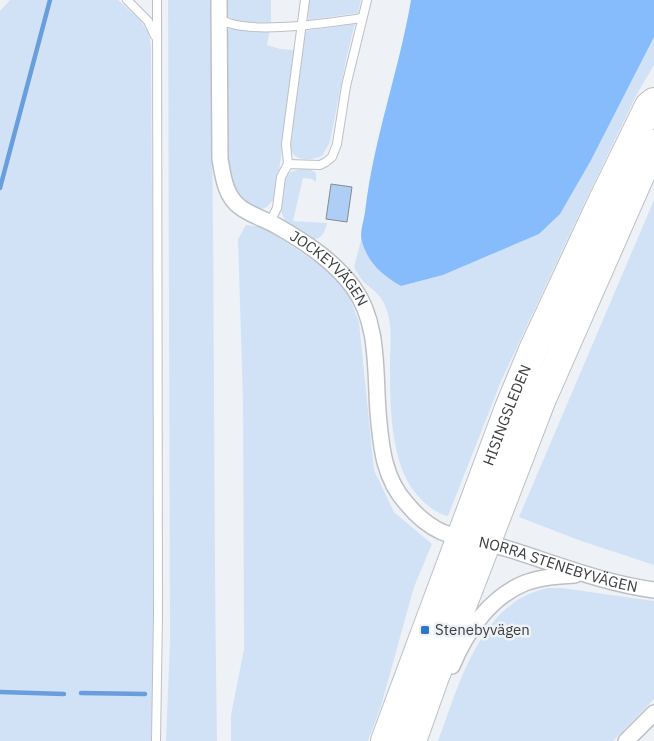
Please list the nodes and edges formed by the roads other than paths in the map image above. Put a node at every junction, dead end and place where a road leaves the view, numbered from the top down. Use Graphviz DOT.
graph roads {
  1 [pos="127,0"];
  2 [pos="157,0"];
  3 [pos="219,0"];
  4 [pos="305,0"];
  5 [pos="367,0"];
  6 [pos="219,16"];
  7 [pos="362,18"];
  8 [pos="301,26"];
  9 [pos="156,38"];
  10 [pos="654,102"];
  11 [pos="654,144"];
  12 [pos="288,164"];
  13 [pos="270,222"];
  14 [pos="474,540"];
  15 [pos="584,574"];
  16 [pos="654,590"];
  17 [pos="654,713"];
  18 [pos="414,737"];
  19 [pos="156,741"];
  20 [pos="385,741"];
  21 [pos="626,741"];
  1 -- 9 [label="lane"];
  2 -- 9 [label="lane"];
  3 -- 6 [label="street, JOCKEYVÄGEN"];
  4 -- 8 [label="lane"];
  5 -- 7 [label="lane"];
  6 -- 8 [label="lane"];
  6 -- 13 [label="street, JOCKEYVÄGEN"];
  7 -- 8 [label="lane"];
  7 -- 12 [label="lane"];
  8 -- 12 [label="lane"];
  9 -- 19 [label="lane"];
  10 -- 14 [label="highway, HISINGSLEDEN"];
  11 -- 14 [label="highway, HISINGSLEDEN"];
  12 -- 13 [label="lane"];
  13 -- 14 [label="street, JOCKEYVÄGEN"];
  14 -- 15 [label="street, NORRA STENEBYVÄGEN"];
  14 -- 18 [label="highway, HISINGSLEDEN"];
  14 -- 20 [label="highway, HISINGSLEDEN"];
  15 -- 16 [label="street, NORRA STENEBYVÄGEN"];
  15 -- 18 [label="street"];
  17 -- 21 [label="street"];
}
